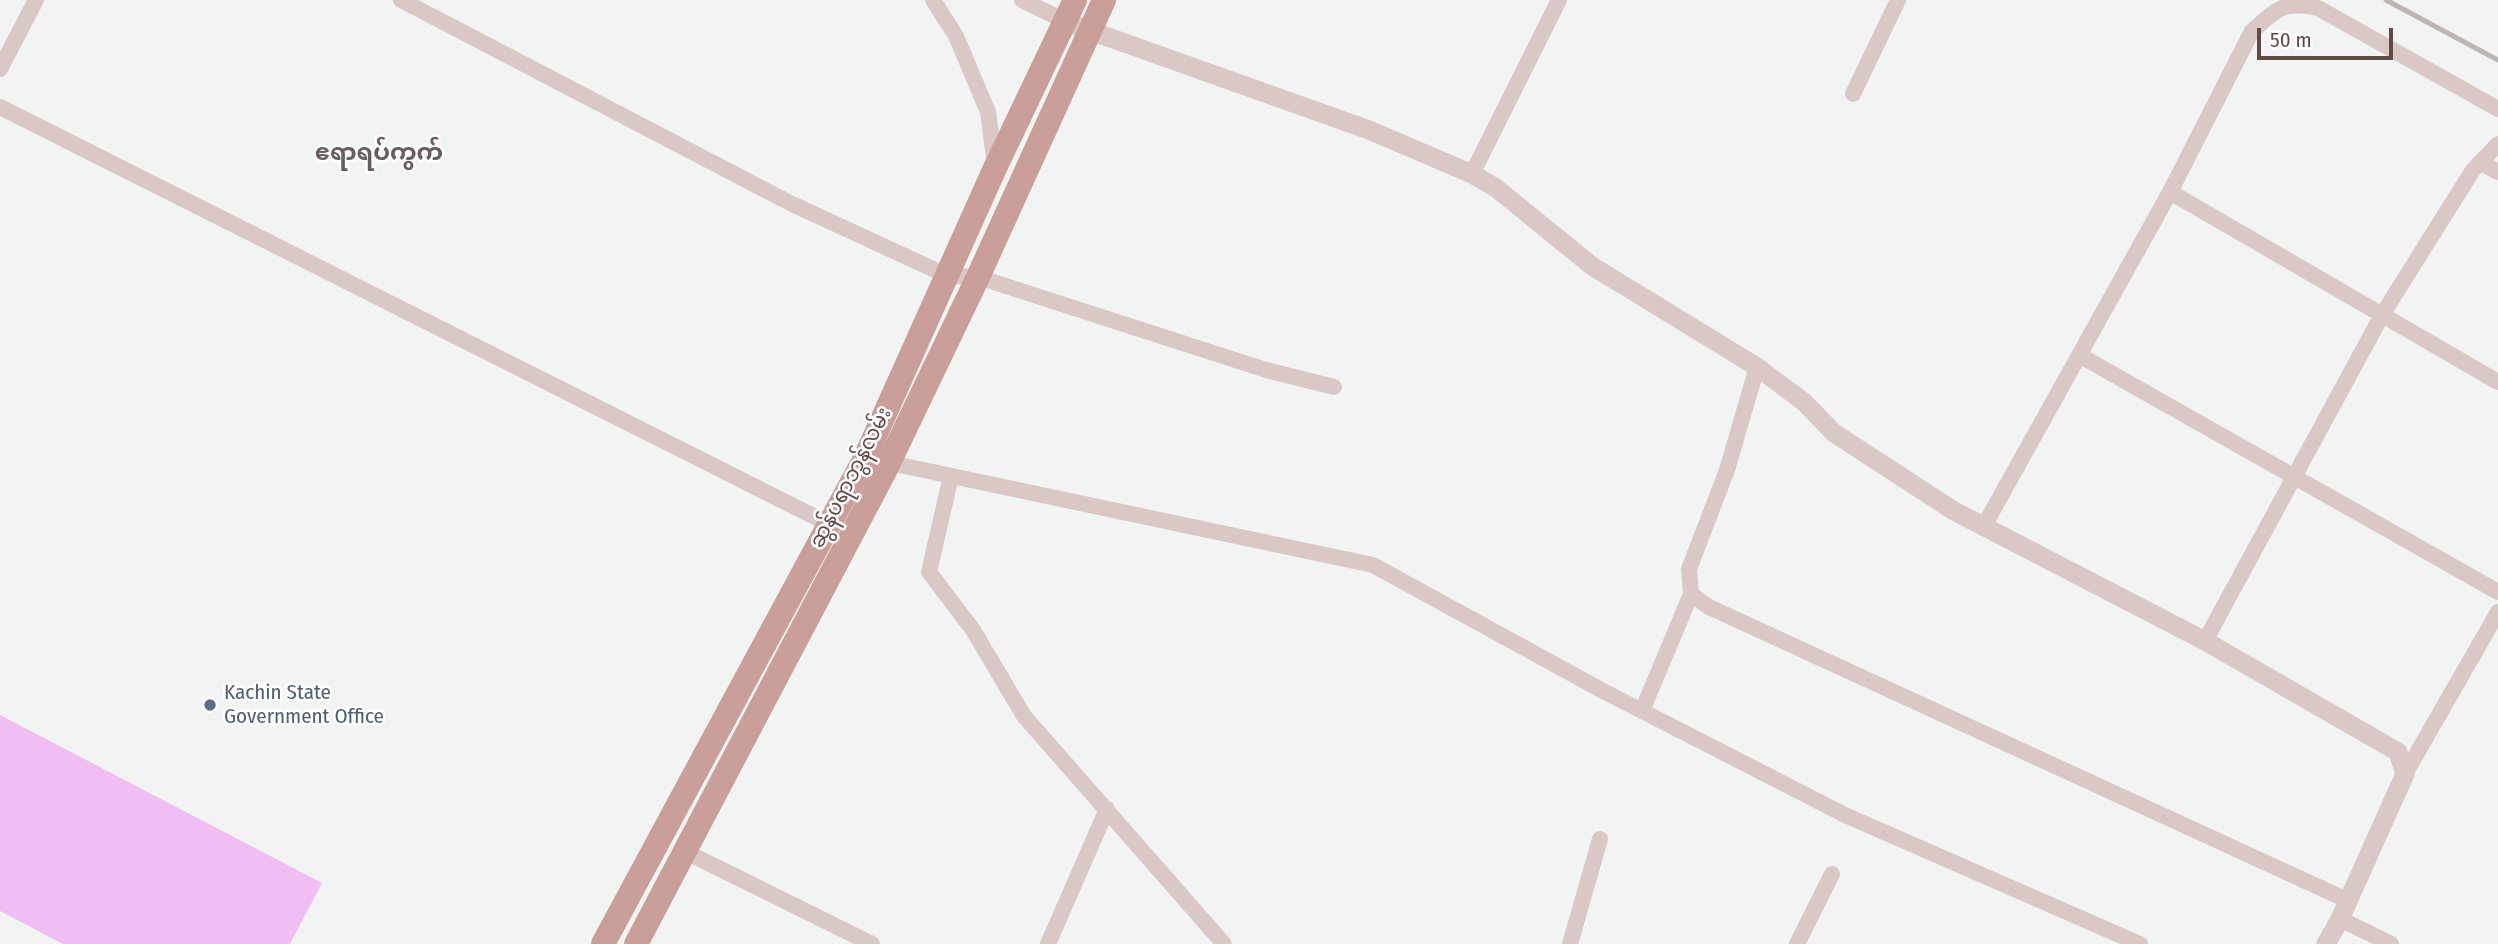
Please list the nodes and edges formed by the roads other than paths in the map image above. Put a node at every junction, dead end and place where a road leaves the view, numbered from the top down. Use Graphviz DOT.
graph roads {
  1 [pos="36,0"];
  2 [pos="401,0"];
  3 [pos="933,0"];
  4 [pos="1022,0"];
  5 [pos="1104,0"];
  6 [pos="1559,0"];
  7 [pos="1898,0"];
  8 [pos="1070,11"];
  9 [pos="1089,31"];
  10 [pos="0,69"];
  11 [pos="1853,93"];
  12 [pos="0,107"];
  13 [pos="2498,109"];
  14 [pos="2498,144"];
  15 [pos="2480,162"];
  16 [pos="995,168"];
  17 [pos="2498,172"];
  18 [pos="1472,174"];
  19 [pos="2170,192"];
  20 [pos="948,276"];
  21 [pos="978,277"];
  22 [pos="2382,315"];
  23 [pos="2079,355"];
  24 [pos="1757,367"];
  25 [pos="2498,382"];
  26 [pos="1334,387"];
  27 [pos="877,461"];
  28 [pos="951,476"];
  29 [pos="2294,477"];
  30 [pos="829,524"];
  31 [pos="1984,526"];
  32 [pos="2498,592"];
  33 [pos="1691,594"];
  34 [pos="2498,612"];
  35 [pos="2205,641"];
  36 [pos="1642,711"];
  37 [pos="2405,774"];
  38 [pos="1107,809"];
  39 [pos="1600,839"];
  40 [pos="684,851"];
  41 [pos="1832,874"];
  42 [pos="2349,901"];
  43 [pos="2340,919"];
  44 [pos="603,944"];
  45 [pos="636,944"];
  46 [pos="872,944"];
  47 [pos="1048,944"];
  48 [pos="1224,944"];
  49 [pos="1570,944"];
  50 [pos="1797,944"];
  51 [pos="2140,944"];
  52 [pos="2326,944"];
  53 [pos="2391,944"];
  1 -- 10 [label="street"];
  2 -- 20 [label="street"];
  3 -- 16 [label="street"];
  4 -- 8 [label="street"];
  5 -- 9 [label="highway, ဆွန်ပရာဘွန်လမ်း"];
  6 -- 18 [label="street"];
  7 -- 11 [label="street"];
  8 -- 9 [label="street"];
  8 -- 16 [label="highway, ဆွန်ပရာဘွန်လမ်း"];
  9 -- 18 [label="street"];
  9 -- 21 [label="highway, ဆွန်ပရာဘွန်လမ်း"];
  12 -- 30 [label="street"];
  13 -- 19 [label="street"];
  14 -- 15 [label="street"];
  15 -- 17 [label="street"];
  15 -- 22 [label="street"];
  16 -- 20 [label="highway, ဆွန်ပရာဘွန်လမ်း"];
  18 -- 24 [label="street"];
  19 -- 22 [label="street"];
  19 -- 23 [label="street"];
  20 -- 21 [label="street"];
  20 -- 27 [label="highway, ဆွန်ပရာဘွန်လမ်း"];
  21 -- 26 [label="street"];
  21 -- 27 [label="highway, ဆွန်ပရာဘွန်လမ်း"];
  22 -- 25 [label="street"];
  22 -- 29 [label="street"];
  23 -- 29 [label="street"];
  23 -- 31 [label="street"];
  24 -- 31 [label="street"];
  24 -- 33 [label="street"];
  27 -- 28 [label="street"];
  27 -- 30 [label="highway, ဆွန်ပရာဘွန်လမ်း"];
  27 -- 40 [label="highway, ဆွန်ပရာဘွန်လမ်း"];
  28 -- 36 [label="street"];
  28 -- 38 [label="street"];
  29 -- 32 [label="street"];
  29 -- 35 [label="street"];
  30 -- 44 [label="highway, ဆွန်ပရာဘွန်လမ်း"];
  31 -- 35 [label="street"];
  33 -- 36 [label="street"];
  33 -- 42 [label="street"];
  34 -- 37 [label="street"];
  35 -- 37 [label="street"];
  36 -- 51 [label="street"];
  37 -- 42 [label="street"];
  38 -- 47 [label="street"];
  38 -- 48 [label="street"];
  39 -- 49 [label="street"];
  40 -- 45 [label="highway, ဆွန်ပရာဘွန်လမ်း"];
  40 -- 46 [label="street"];
  41 -- 50 [label="street"];
  42 -- 43 [label="street"];
  43 -- 52 [label="street"];
  43 -- 53 [label="street"];
}
